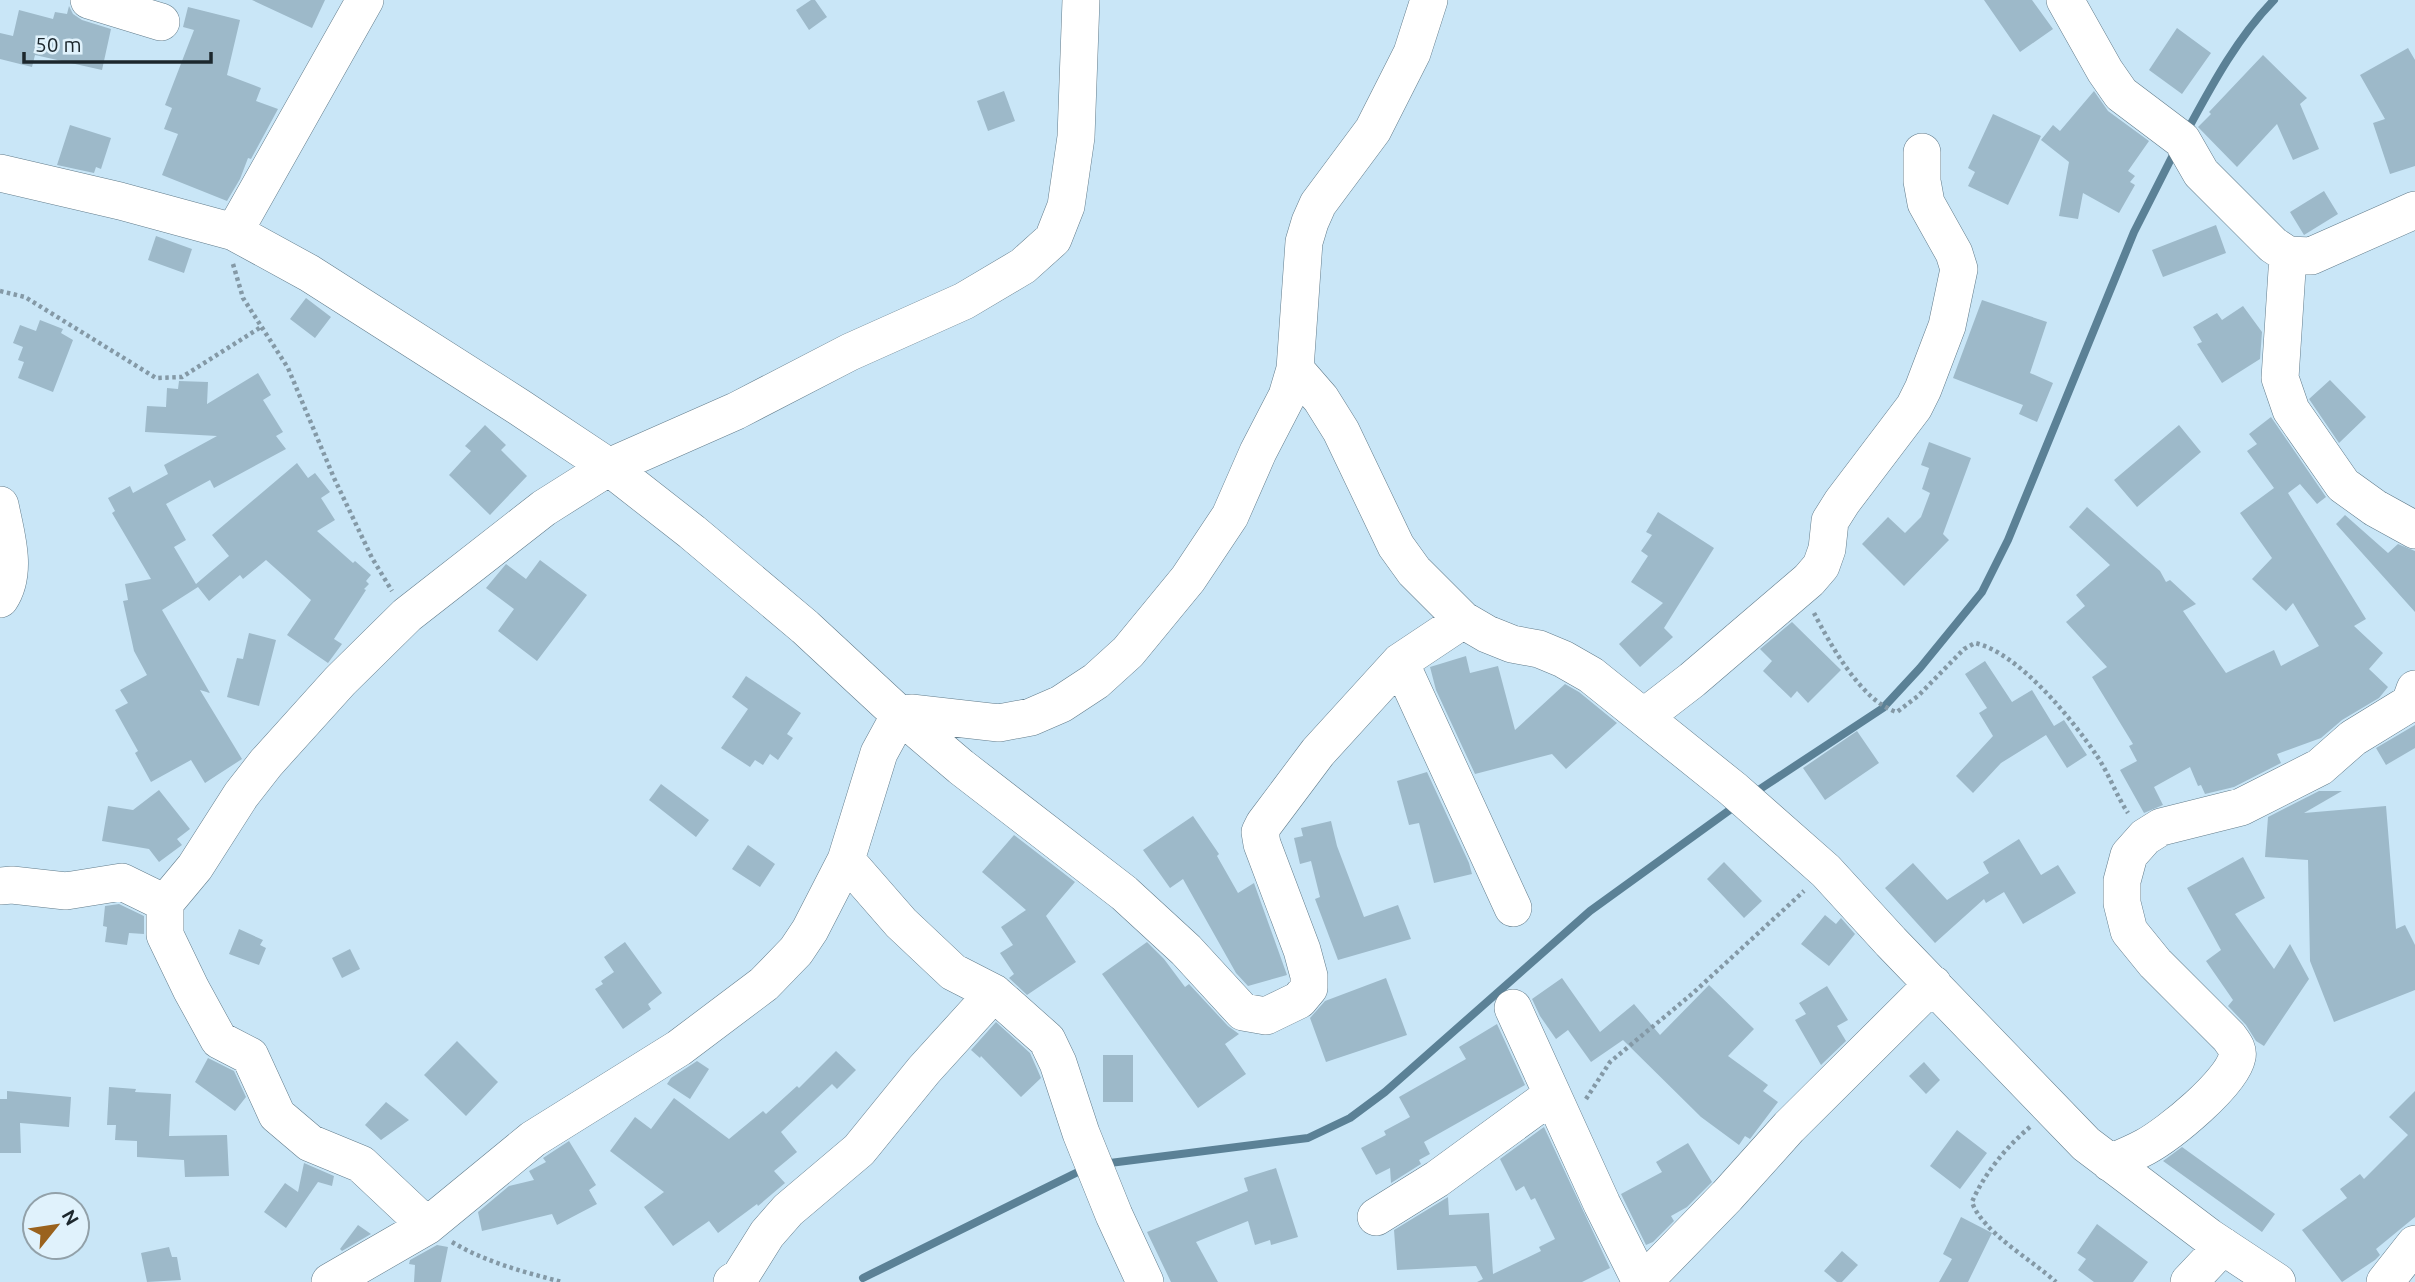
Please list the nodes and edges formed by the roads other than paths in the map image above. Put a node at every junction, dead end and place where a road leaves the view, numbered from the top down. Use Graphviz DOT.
graph roads {
  1 [pos="89,0"];
  2 [pos="365,0"];
  3 [pos="1080,0"];
  4 [pos="1429,0"];
  5 [pos="2065,0"];
  6 [pos="161,22"];
  7 [pos="1922,152"];
  8 [pos="0,173"];
  9 [pos="2415,211"];
  10 [pos="234,232"];
  11 [pos="2288,255"];
  12 [pos="1295,369"];
  13 [pos="609,467"];
  14 [pos="0,505"];
  15 [pos="2415,530"];
  16 [pos="0,599"];
  17 [pos="1463,620"];
  18 [pos="1400,662"];
  19 [pos="2413,702"];
  20 [pos="901,716"];
  21 [pos="1644,717"];
  22 [pos="846,860"];
  23 [pos="0,886"];
  24 [pos="165,903"];
  25 [pos="1513,908"];
  26 [pos="1933,985"];
  27 [pos="994,993"];
  28 [pos="1513,1008"];
  29 [pos="1552,1095"];
  30 [pos="2110,1163"];
  31 [pos="1376,1217"];
  32 [pos="427,1226"];
  33 [pos="2415,1244"];
  34 [pos="2223,1246"];
  35 [pos="330,1282"];
  36 [pos="732,1282"];
  37 [pos="1145,1282"];
  38 [pos="1641,1282"];
  39 [pos="1650,1282"];
  40 [pos="2189,1282"];
  41 [pos="2277,1282"];
  42 [pos="2385,1282"];
  1 -- 6 [label="street"];
  2 -- 10 [label="street"];
  3 -- 13 [label="street"];
  4 -- 12 [label="street"];
  5 -- 11 [label="street"];
  7 -- 21 [label="street"];
  8 -- 10 [label="street"];
  9 -- 11 [label="street"];
  10 -- 13 [label="street"];
  11 -- 15 [label="street"];
  12 -- 17 [label="street"];
  12 -- 20 [label="street"];
  13 -- 20 [label="street"];
  13 -- 24 [label="street"];
  14 -- 16 [label="street"];
  17 -- 18 [label="street"];
  17 -- 21 [label="street"];
  18 -- 20 [label="street"];
  18 -- 25 [label="street"];
  19 -- 30 [label="street"];
  20 -- 22 [label="street"];
  21 -- 26 [label="street"];
  22 -- 27 [label="street"];
  22 -- 32 [label="street"];
  23 -- 24 [label="street"];
  24 -- 32 [label="street"];
  26 -- 30 [label="street"];
  26 -- 39 [label="street"];
  27 -- 36 [label="street"];
  27 -- 37 [label="street"];
  28 -- 29 [label="street"];
  29 -- 31 [label="street"];
  29 -- 38 [label="street"];
  30 -- 34 [label="street"];
  32 -- 35 [label="street"];
  33 -- 42 [label="street"];
  34 -- 40 [label="street"];
  34 -- 41 [label="street"];
}
